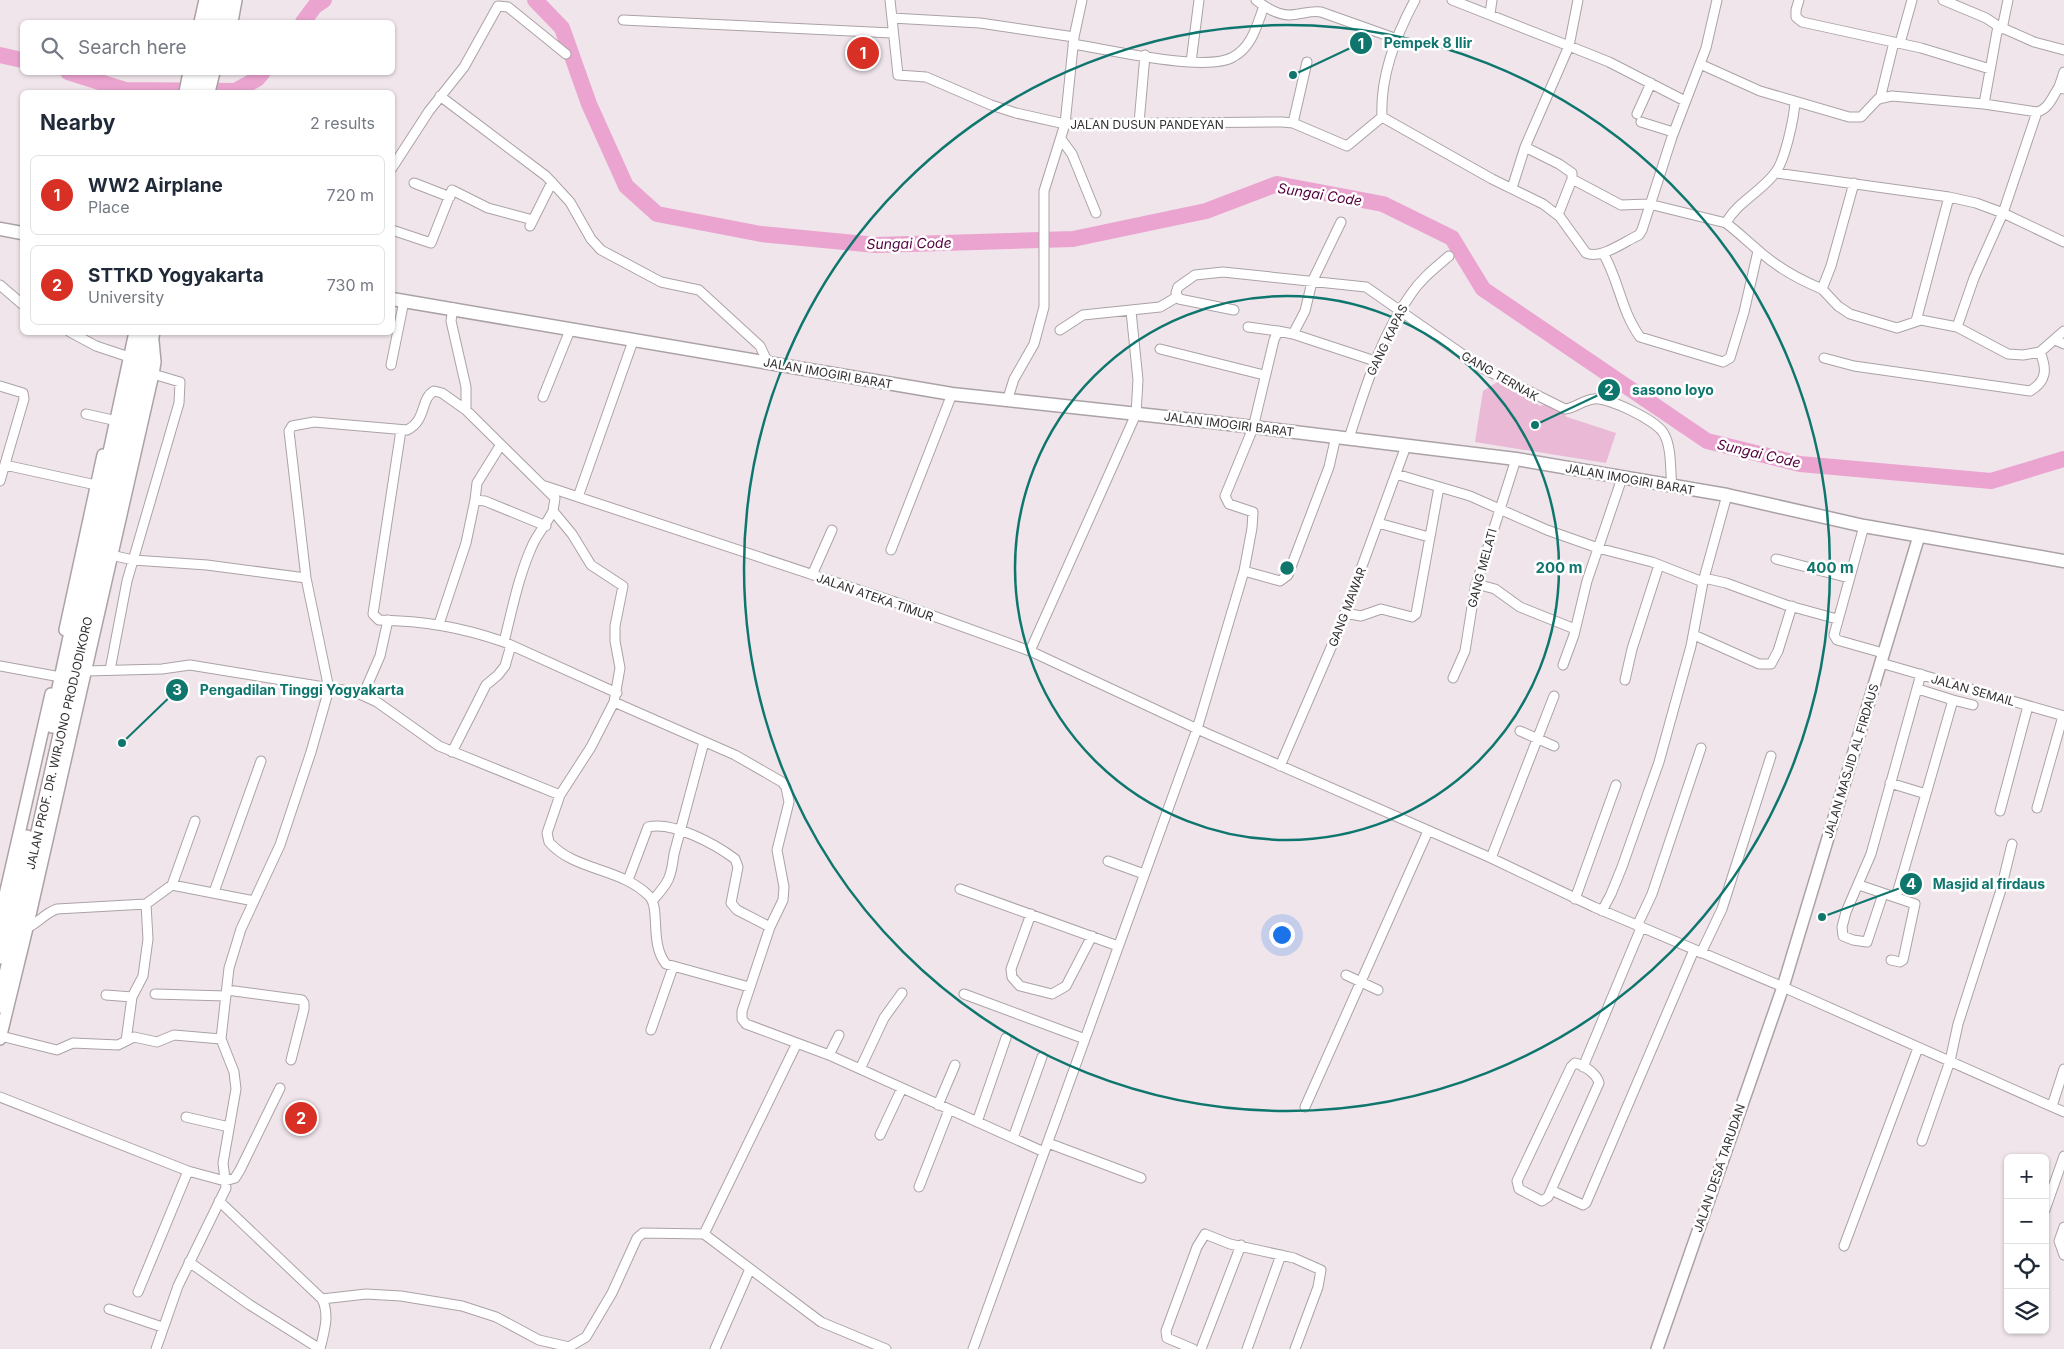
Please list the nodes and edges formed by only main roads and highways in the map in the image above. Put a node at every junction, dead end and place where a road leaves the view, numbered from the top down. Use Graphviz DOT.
graph roads {
  1 [pos="216,0"];
  2 [pos="228,0"];
  3 [pos="212,20"];
  4 [pos="223,20"];
  5 [pos="200,75"];
  6 [pos="211,75"];
  7 [pos="196,90"];
  8 [pos="208,90"];
  9 [pos="0,229"];
  10 [pos="20,233"];
  11 [pos="398,300"];
  12 [pos="146,335"];
  13 [pos="147,335"];
  14 [pos="100,482"];
  15 [pos="120,482"];
  16 [pos="2064,561"];
  17 [pos="59,720"];
  18 [pos="0,956"];
  19 [pos="0,1005"];
  1 -- 3 [label="highway"];
  2 -- 4 [label="highway"];
  5 -- 7 [label="highway"];
  6 -- 8 [label="highway"];
  9 -- 10 [label="main road"];
  11 -- 16 [label="main road, JALAN IMOGIRI BARAT"];
  12 -- 14 [label="highway"];
  13 -- 15 [label="highway, JALAN PROF. DR. WIRJONO PRODJODIKORO"];
  14 -- 15 [label="highway"];
  14 -- 17 [label="highway"];
  15 -- 17 [label="highway, JALAN PROF. DR. WIRJONO PRODJODIKORO"];
  17 -- 18 [label="highway"];
  17 -- 19 [label="highway, JALAN PROF. DR. WIRJONO PRODJODIKORO"];
}
